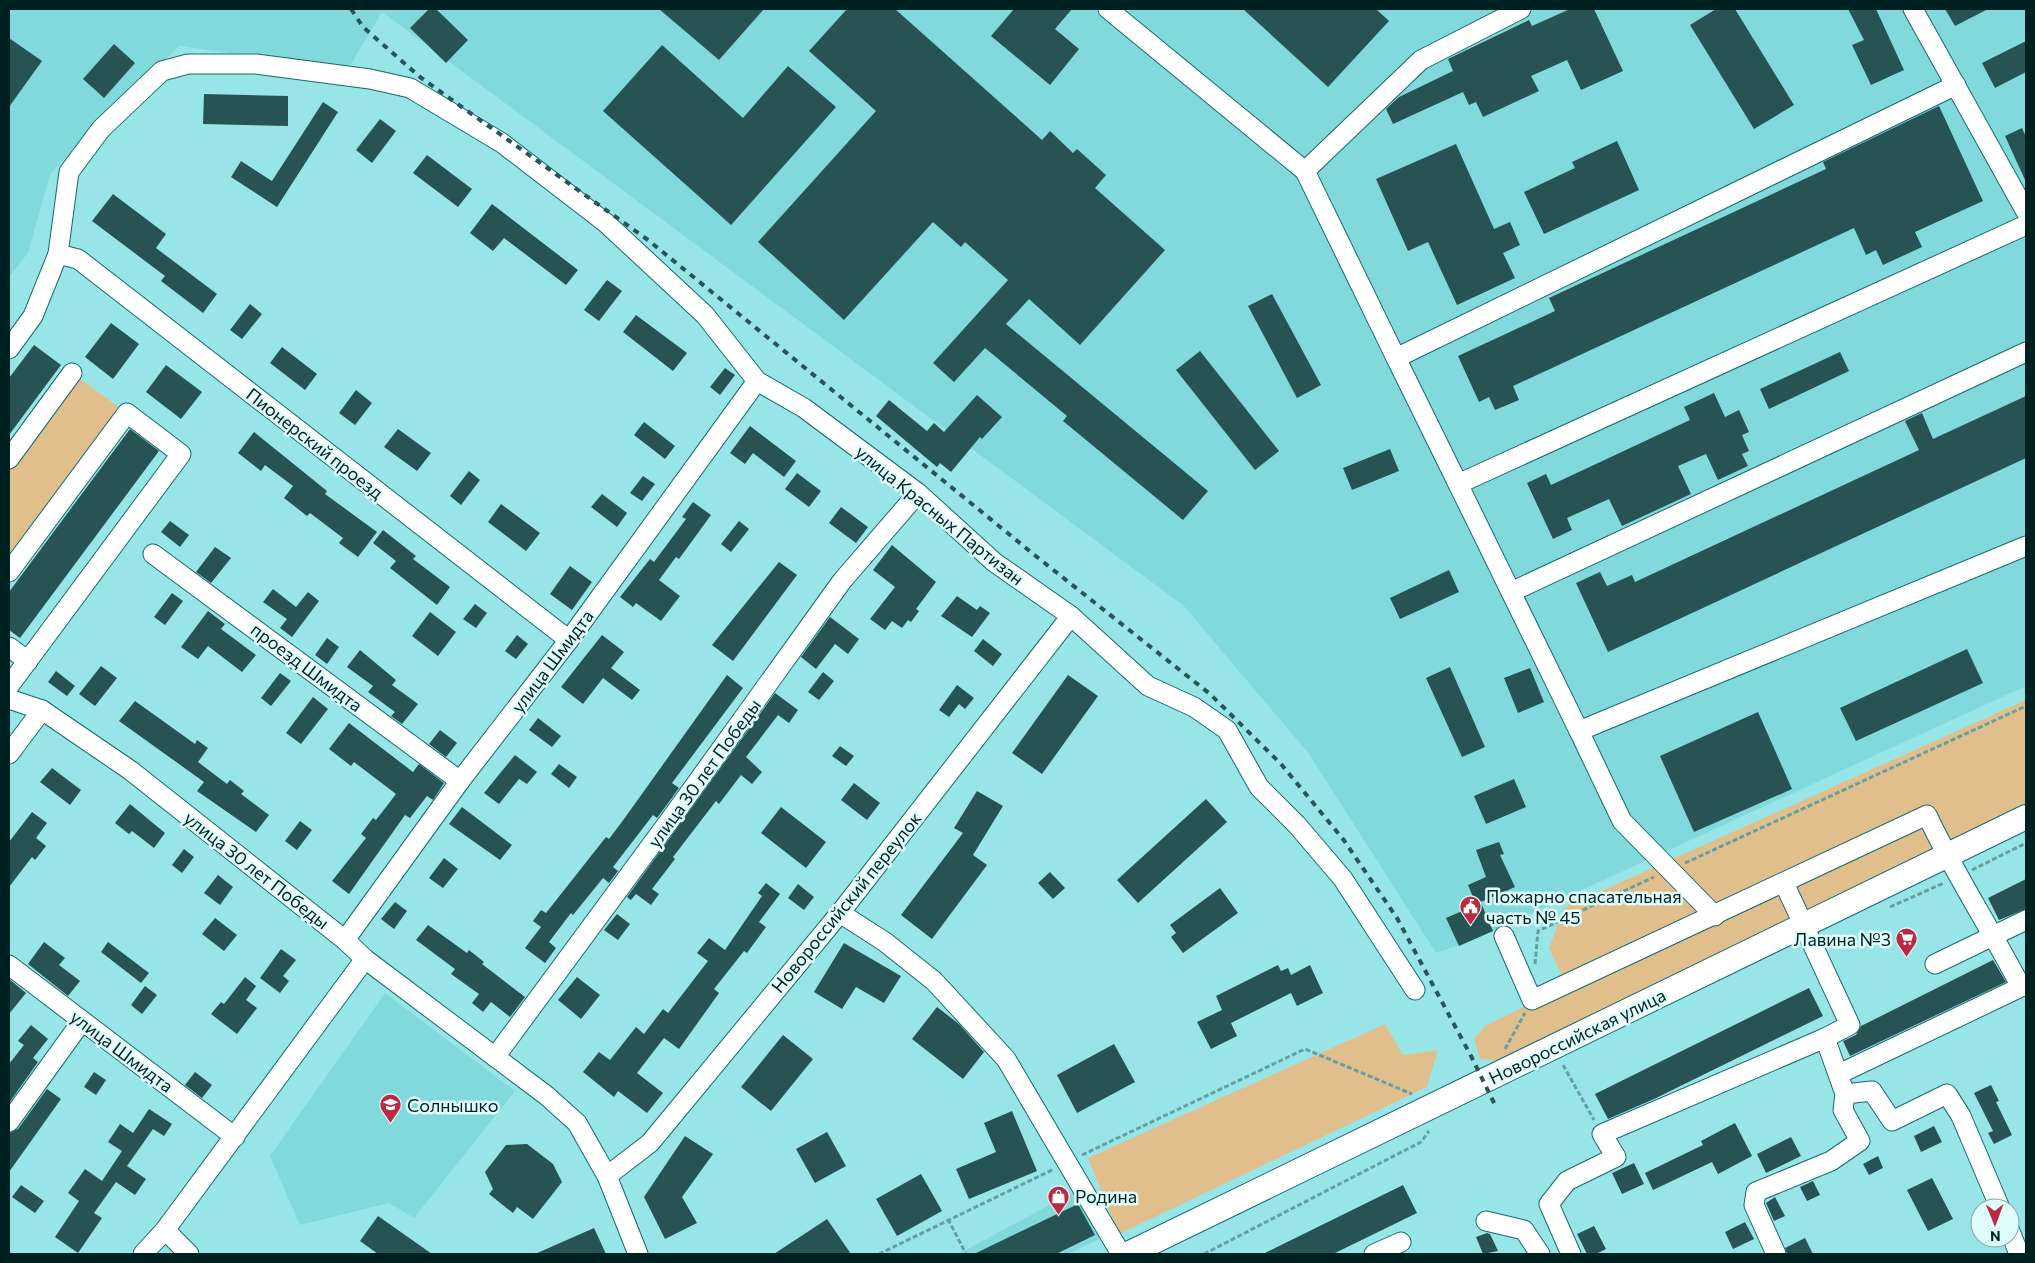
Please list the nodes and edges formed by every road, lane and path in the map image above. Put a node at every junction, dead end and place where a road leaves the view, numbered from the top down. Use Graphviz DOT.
graph roads {
  1 [pos="1108,9"];
  2 [pos="1521,9"];
  3 [pos="1913,9"];
  4 [pos="1956,85"];
  5 [pos="1306,171"];
  6 [pos="2026,212"];
  7 [pos="2026,225"];
  8 [pos="58,254"];
  9 [pos="9,349"];
  10 [pos="2026,352"];
  11 [pos="1396,358"];
  12 [pos="72,373"];
  13 [pos="757,382"];
  14 [pos="9,459"];
  15 [pos="1458,484"];
  16 [pos="918,493"];
  17 [pos="2026,546"];
  18 [pos="153,554"];
  19 [pos="9,572"];
  20 [pos="1511,592"];
  21 [pos="1071,616"];
  22 [pos="569,640"];
  23 [pos="9,647"];
  24 [pos="28,661"];
  25 [pos="9,686"];
  26 [pos="9,700"];
  27 [pos="2026,706"];
  28 [pos="42,710"];
  29 [pos="1579,731"];
  30 [pos="9,754"];
  31 [pos="460,781"];
  32 [pos="2026,817"];
  33 [pos="1946,855"];
  34 [pos="1670,870"];
  35 [pos="1784,884"];
  36 [pos="840,913"];
  37 [pos="1715,916"];
  38 [pos="2026,920"];
  39 [pos="1803,925"];
  40 [pos="1994,935"];
  41 [pos="1504,936"];
  42 [pos="345,940"];
  43 [pos="365,959"];
  44 [pos="1935,964"];
  45 [pos="9,965"];
  46 [pos="1534,970"];
  47 [pos="2024,987"];
  48 [pos="1415,990"];
  49 [pos="1532,1000"];
  50 [pos="82,1021"];
  51 [pos="1825,1038"];
  52 [pos="1504,1050"];
  53 [pos="495,1057"];
  54 [pos="1554,1069"];
  55 [pos="1839,1074"];
  56 [pos="1845,1094"];
  57 [pos="1417,1096"];
  58 [pos="9,1122"];
  59 [pos="1436,1128"];
  60 [pos="1602,1134"];
  61 [pos="235,1137"];
  62 [pos="1067,1162"];
  63 [pos="607,1176"];
  64 [pos="1996,1198"];
  65 [pos="948,1219"];
  66 [pos="1486,1221"];
  67 [pos="166,1230"];
  68 [pos="1401,1242"];
  69 [pos="143,1254"];
  70 [pos="189,1254"];
  71 [pos="638,1254"];
  72 [pos="879,1254"];
  73 [pos="966,1254"];
  74 [pos="1121,1254"];
  75 [pos="1128,1254"];
  76 [pos="1204,1254"];
  77 [pos="1374,1254"];
  78 [pos="1540,1254"];
  79 [pos="1570,1254"];
  80 [pos="1776,1254"];
  1 -- 5 [label="street"];
  2 -- 5 [label="street"];
  3 -- 4 [label="street"];
  4 -- 6 [label="street"];
  4 -- 11 [label="street"];
  5 -- 11 [label="street"];
  7 -- 15 [label="street"];
  8 -- 9 [label="street, улица Красных Партизан"];
  8 -- 13 [label="street, улица Красных Партизан"];
  8 -- 22 [label="street, Пионерский проезд"];
  10 -- 20 [label="street"];
  11 -- 15 [label="street"];
  12 -- 14 [label="street"];
  13 -- 16 [label="street, улица Красных Партизан"];
  13 -- 22 [label="street, улица Шмидта"];
  15 -- 20 [label="street"];
  16 -- 21 [label="street, улица Красных Партизан"];
  16 -- 53 [label="street, улица 30 лет Победы"];
  17 -- 29 [label="street"];
  18 -- 31 [label="street, проезд Шмидта"];
  19 -- 24 [label="street"];
  20 -- 29 [label="street"];
  21 -- 36 [label="street, Новороссийский переулок"];
  21 -- 48 [label="street, улица Красных Партизан"];
  22 -- 31 [label="street, улица Шмидта"];
  23 -- 24 [label="street"];
  24 -- 25 [label="street"];
  26 -- 28 [label="street, улица 30 лет Победы"];
  27 -- 34 [label="path"];
  28 -- 30 [label="street"];
  28 -- 42 [label="street, улица 30 лет Победы"];
  29 -- 34 [label="street"];
  31 -- 42 [label="street, улица Шмидта"];
  32 -- 33 [label="main road, Новороссийская улица"];
  33 -- 35 [label="street"];
  33 -- 39 [label="main road, Новороссийская улица"];
  33 -- 40 [label="street"];
  34 -- 37 [label="street"];
  34 -- 46 [label="path"];
  35 -- 37 [label="street"];
  35 -- 39 [label="street"];
  36 -- 62 [label="street"];
  36 -- 63 [label="street, Новороссийский переулок"];
  37 -- 49 [label="street"];
  38 -- 40 [label="street"];
  39 -- 51 [label="street"];
  39 -- 75 [label="main road, Новороссийская улица"];
  40 -- 44 [label="street"];
  40 -- 47 [label="street"];
  41 -- 49 [label="street"];
  42 -- 43 [label="street, улица 30 лет Победы"];
  43 -- 53 [label="street, улица 30 лет Победы"];
  43 -- 61 [label="street"];
  45 -- 50 [label="street, улица Шмидта"];
  47 -- 55 [label="street"];
  49 -- 52 [label="path"];
  50 -- 58 [label="street"];
  50 -- 61 [label="street, улица Шмидта"];
  51 -- 55 [label="street"];
  51 -- 60 [label="street"];
  53 -- 63 [label="street, улица 30 лет Победы"];
  54 -- 60 [label="path"];
  55 -- 56 [label="street"];
  56 -- 64 [label="street"];
  56 -- 80 [label="street"];
  57 -- 62 [label="path"];
  59 -- 76 [label="path"];
  60 -- 79 [label="street"];
  61 -- 67 [label="street"];
  62 -- 65 [label="path"];
  62 -- 74 [label="street"];
  63 -- 71 [label="street, улица 30 лет Победы"];
  65 -- 72 [label="path"];
  65 -- 73 [label="path"];
  66 -- 78 [label="street"];
  67 -- 69 [label="street"];
  67 -- 70 [label="street"];
  68 -- 77 [label="street"];
}
